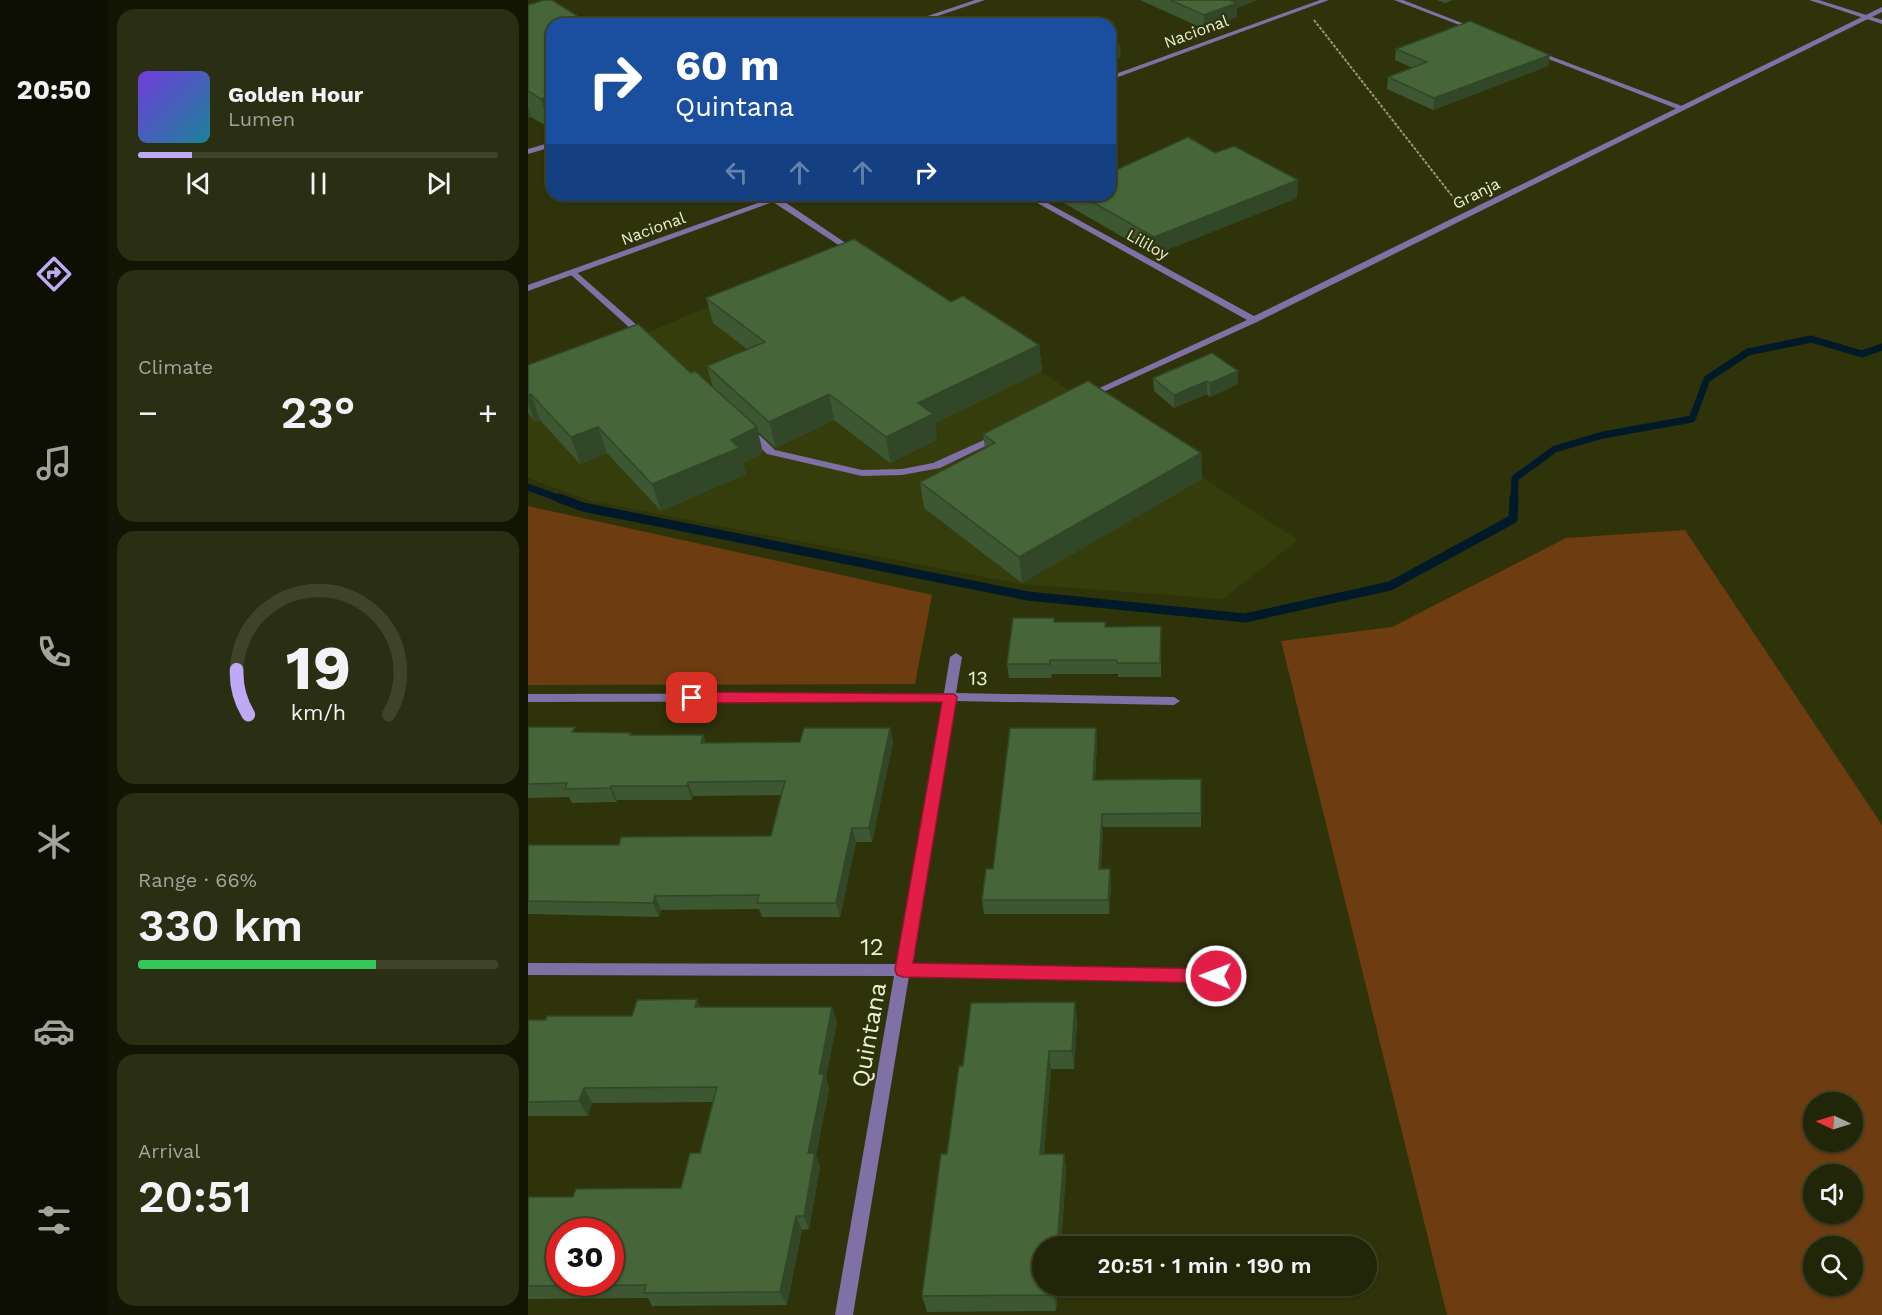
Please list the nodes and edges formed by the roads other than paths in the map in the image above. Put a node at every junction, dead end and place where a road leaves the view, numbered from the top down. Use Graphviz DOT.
graph roads {
  1 [pos="982,0"];
  2 [pos="1326,0"];
  3 [pos="1397,0"];
  4 [pos="1812,0"];
  5 [pos="1882,9"];
  6 [pos="1866,17"];
  7 [pos="926,18"];
  8 [pos="1882,22"];
  9 [pos="1486,33"];
  10 [pos="1530,50"];
  11 [pos="1116,76"];
  12 [pos="1683,108"];
  13 [pos="546,146"];
  14 [pos="528,152"];
  15 [pos="773,201"];
  16 [pos="778,201"];
  17 [pos="1038,201"];
  18 [pos="843,244"];
  19 [pos="573,272"];
  20 [pos="528,288"];
  21 [pos="1254,320"];
  22 [pos="648,340"];
  23 [pos="1082,398"];
  24 [pos="745,428"];
  25 [pos="1009,432"];
  26 [pos="956,657"];
  27 [pos="950,697"];
  28 [pos="528,698"];
  29 [pos="1174,701"];
  30 [pos="528,969"];
  31 [pos="903,970"];
  32 [pos="1216,976"];
  33 [pos="844,1315"];
  1 -- 7 [label="street"];
  2 -- 11 [label="street, Nacional"];
  3 -- 9 [label="street"];
  4 -- 6 [label="street"];
  5 -- 6 [label="street, Granja"];
  6 -- 8 [label="street"];
  6 -- 12 [label="street, Granja"];
  10 -- 12 [label="street"];
  12 -- 21 [label="street, Granja"];
  13 -- 14 [label="street"];
  15 -- 19 [label="street, Nacional"];
  16 -- 18 [label="street"];
  17 -- 21 [label="street, Lililoy"];
  19 -- 20 [label="street, Nacional"];
  19 -- 22 [label="street"];
  21 -- 23 [label="street, Granja"];
  24 -- 25 [label="street"];
  26 -- 27 [label="street, Quintana"];
  27 -- 28 [label="street, 13"];
  27 -- 29 [label="street, 13"];
  27 -- 31 [label="street, Quintana"];
  30 -- 31 [label="street, 12"];
  31 -- 32 [label="street, 12"];
  31 -- 33 [label="street, Quintana"];
}
